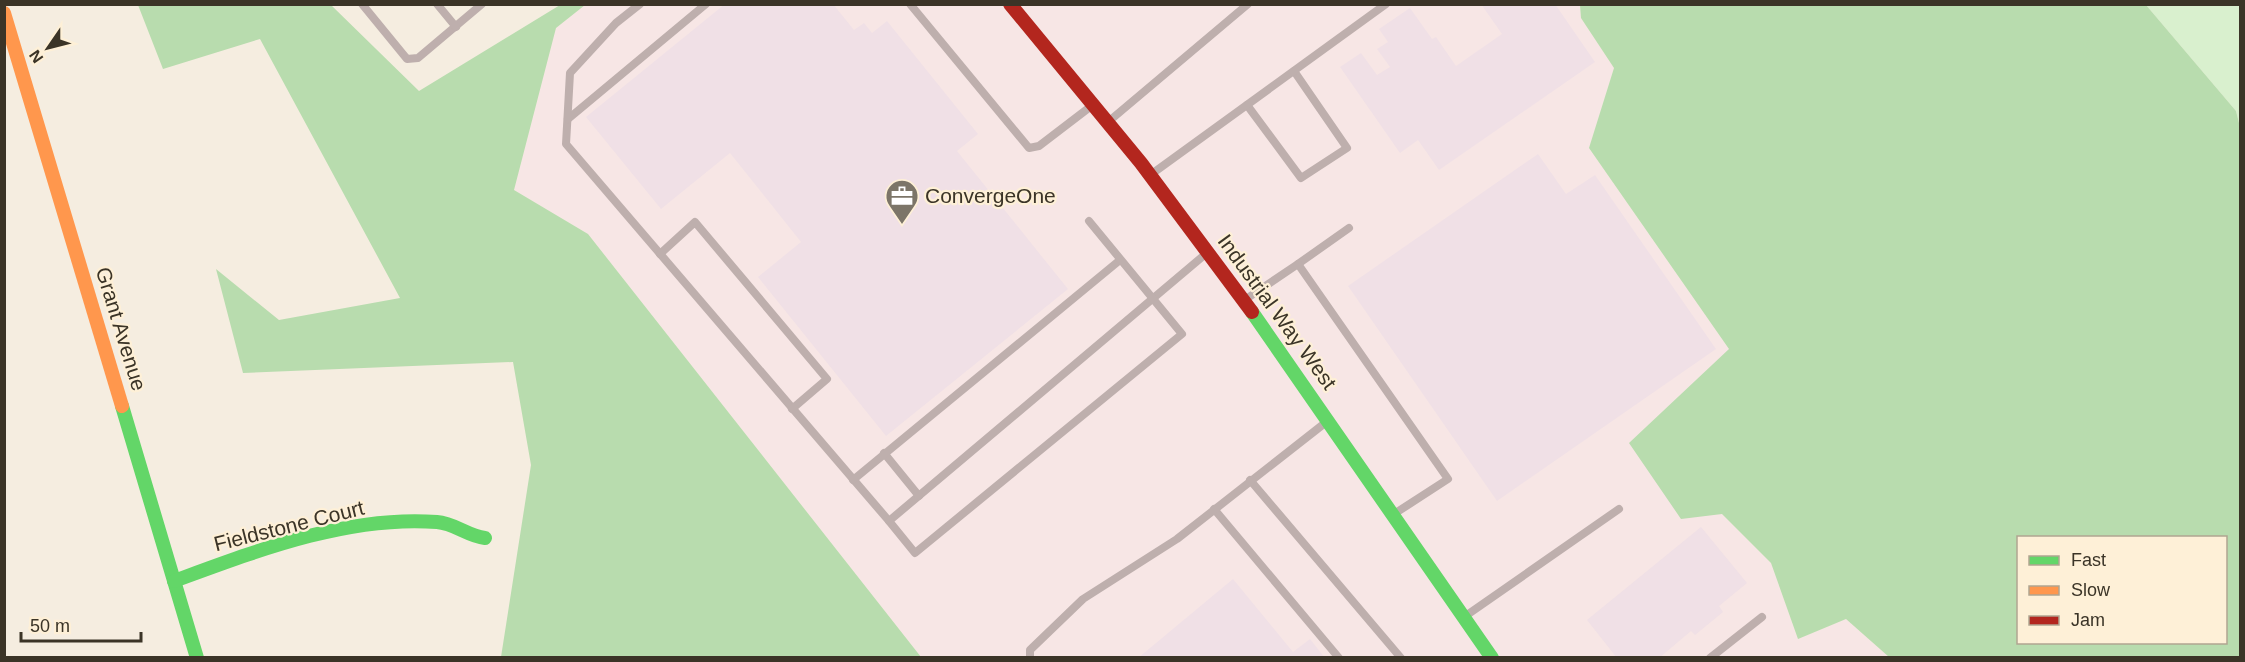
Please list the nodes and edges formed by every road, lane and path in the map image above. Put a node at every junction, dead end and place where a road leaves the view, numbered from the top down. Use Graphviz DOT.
graph roads {
  1 [pos="362,4"];
  2 [pos="437,4"];
  3 [pos="482,4"];
  4 [pos="640,4"];
  5 [pos="706,4"];
  6 [pos="910,4"];
  7 [pos="1010,4"];
  8 [pos="1231,4"];
  9 [pos="1386,4"];
  10 [pos="1245,7"];
  11 [pos="4,12"];
  12 [pos="456,27"];
  13 [pos="1294,71"];
  14 [pos="1093,105"];
  15 [pos="1247,105"];
  16 [pos="568,119"];
  17 [pos="1108,122"];
  18 [pos="1150,175"];
  19 [pos="1089,221"];
  20 [pos="1349,228"];
  21 [pos="1209,252"];
  22 [pos="660,254"];
  23 [pos="1120,260"];
  24 [pos="1298,264"];
  25 [pos="1152,299"];
  26 [pos="1244,301"];
  27 [pos="792,409"];
  28 [pos="1329,421"];
  29 [pos="884,453"];
  30 [pos="853,480"];
  31 [pos="1250,480"];
  32 [pos="919,496"];
  33 [pos="1214,509"];
  34 [pos="1618,509"];
  35 [pos="1393,514"];
  36 [pos="888,521"];
  37 [pos="485,538"];
  38 [pos="174,581"];
  39 [pos="1762,616"];
  40 [pos="1464,617"];
  41 [pos="197,657"];
  42 [pos="1030,657"];
  43 [pos="1339,657"];
  44 [pos="1401,657"];
  45 [pos="1492,657"];
  46 [pos="1710,657"];
  1 -- 12 [label="lane"];
  2 -- 12 [label="lane"];
  3 -- 12 [label="lane"];
  4 -- 16 [label="lane"];
  5 -- 16 [label="lane"];
  6 -- 14 [label="lane"];
  7 -- 14 [label="street, Industrial Way West"];
  8 -- 10 [label="lane"];
  9 -- 13 [label="lane"];
  10 -- 17 [label="lane"];
  11 -- 38 [label="street, Grant Avenue"];
  13 -- 15 [label="lane"];
  13 -- 15 [label="lane"];
  14 -- 17 [label="street, Industrial Way West"];
  15 -- 18 [label="lane"];
  16 -- 22 [label="lane"];
  17 -- 18 [label="street, Industrial Way West"];
  18 -- 21 [label="street, Industrial Way West"];
  19 -- 23 [label="lane"];
  20 -- 24 [label="lane"];
  21 -- 25 [label="lane"];
  21 -- 26 [label="street, Industrial Way West"];
  22 -- 27 [label="lane"];
  22 -- 27 [label="lane"];
  23 -- 25 [label="lane"];
  23 -- 29 [label="lane"];
  24 -- 26 [label="lane"];
  24 -- 35 [label="lane"];
  25 -- 32 [label="lane"];
  25 -- 36 [label="lane"];
  26 -- 28 [label="street, Industrial Way West"];
  27 -- 30 [label="lane"];
  28 -- 31 [label="lane"];
  28 -- 35 [label="street, Industrial Way West"];
  29 -- 30 [label="lane"];
  29 -- 32 [label="lane"];
  30 -- 36 [label="lane"];
  31 -- 33 [label="lane"];
  31 -- 44 [label="lane"];
  32 -- 36 [label="lane"];
  33 -- 42 [label="lane"];
  33 -- 43 [label="lane"];
  34 -- 40 [label="lane"];
  35 -- 40 [label="street, Industrial Way West"];
  37 -- 38 [label="street, Fieldstone Court"];
  38 -- 41 [label="street, Grant Avenue"];
  39 -- 46 [label="lane"];
  40 -- 45 [label="street, Industrial Way West"];
}
